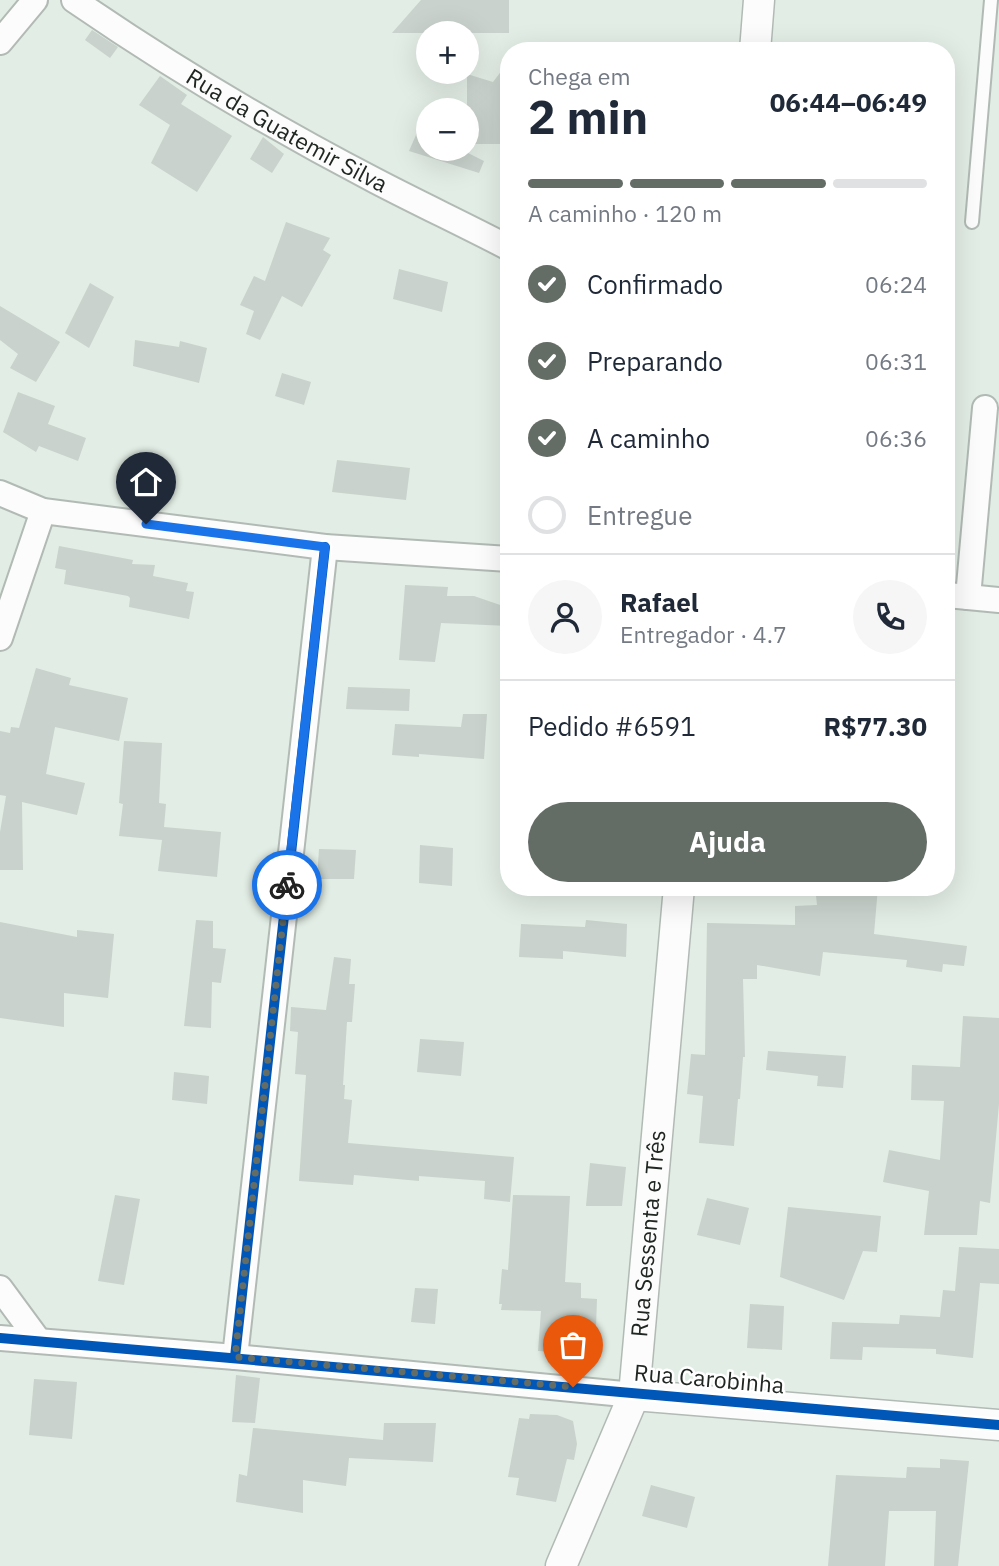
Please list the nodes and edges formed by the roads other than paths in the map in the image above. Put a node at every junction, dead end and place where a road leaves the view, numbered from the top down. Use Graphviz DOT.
graph roads {
  1 [pos="35,0"];
  2 [pos="74,0"];
  3 [pos="759,0"];
  4 [pos="991,0"];
  5 [pos="0,42"];
  6 [pos="756,42"];
  7 [pos="972,222"];
  8 [pos="500,243"];
  9 [pos="985,408"];
  10 [pos="0,493"];
  11 [pos="43,511"];
  12 [pos="325,547"];
  13 [pos="500,558"];
  14 [pos="957,596"];
  15 [pos="999,600"];
  16 [pos="0,638"];
  17 [pos="678,896"];
  18 [pos="0,1288"];
  19 [pos="0,1338"];
  20 [pos="38,1341"];
  21 [pos="235,1357"];
  22 [pos="634,1395"];
  23 [pos="999,1425"];
  24 [pos="561,1566"];
  1 -- 5 [label="street"];
  2 -- 8 [label="street, Rua da Guatemir Silva"];
  3 -- 6 [label="street"];
  4 -- 7 [label="lane"];
  9 -- 14 [label="street"];
  10 -- 11 [label="street"];
  11 -- 12 [label="street"];
  11 -- 16 [label="street"];
  12 -- 13 [label="street"];
  12 -- 21 [label="street"];
  14 -- 15 [label="street"];
  17 -- 22 [label="street, Rua Sessenta e Três"];
  18 -- 20 [label="street"];
  19 -- 20 [label="street, Rua Carobinha"];
  20 -- 21 [label="street, Rua Carobinha"];
  21 -- 22 [label="street, Rua Carobinha"];
  22 -- 23 [label="street, Rua Carobinha"];
  22 -- 24 [label="street, Rua Sessenta e Três"];
}
